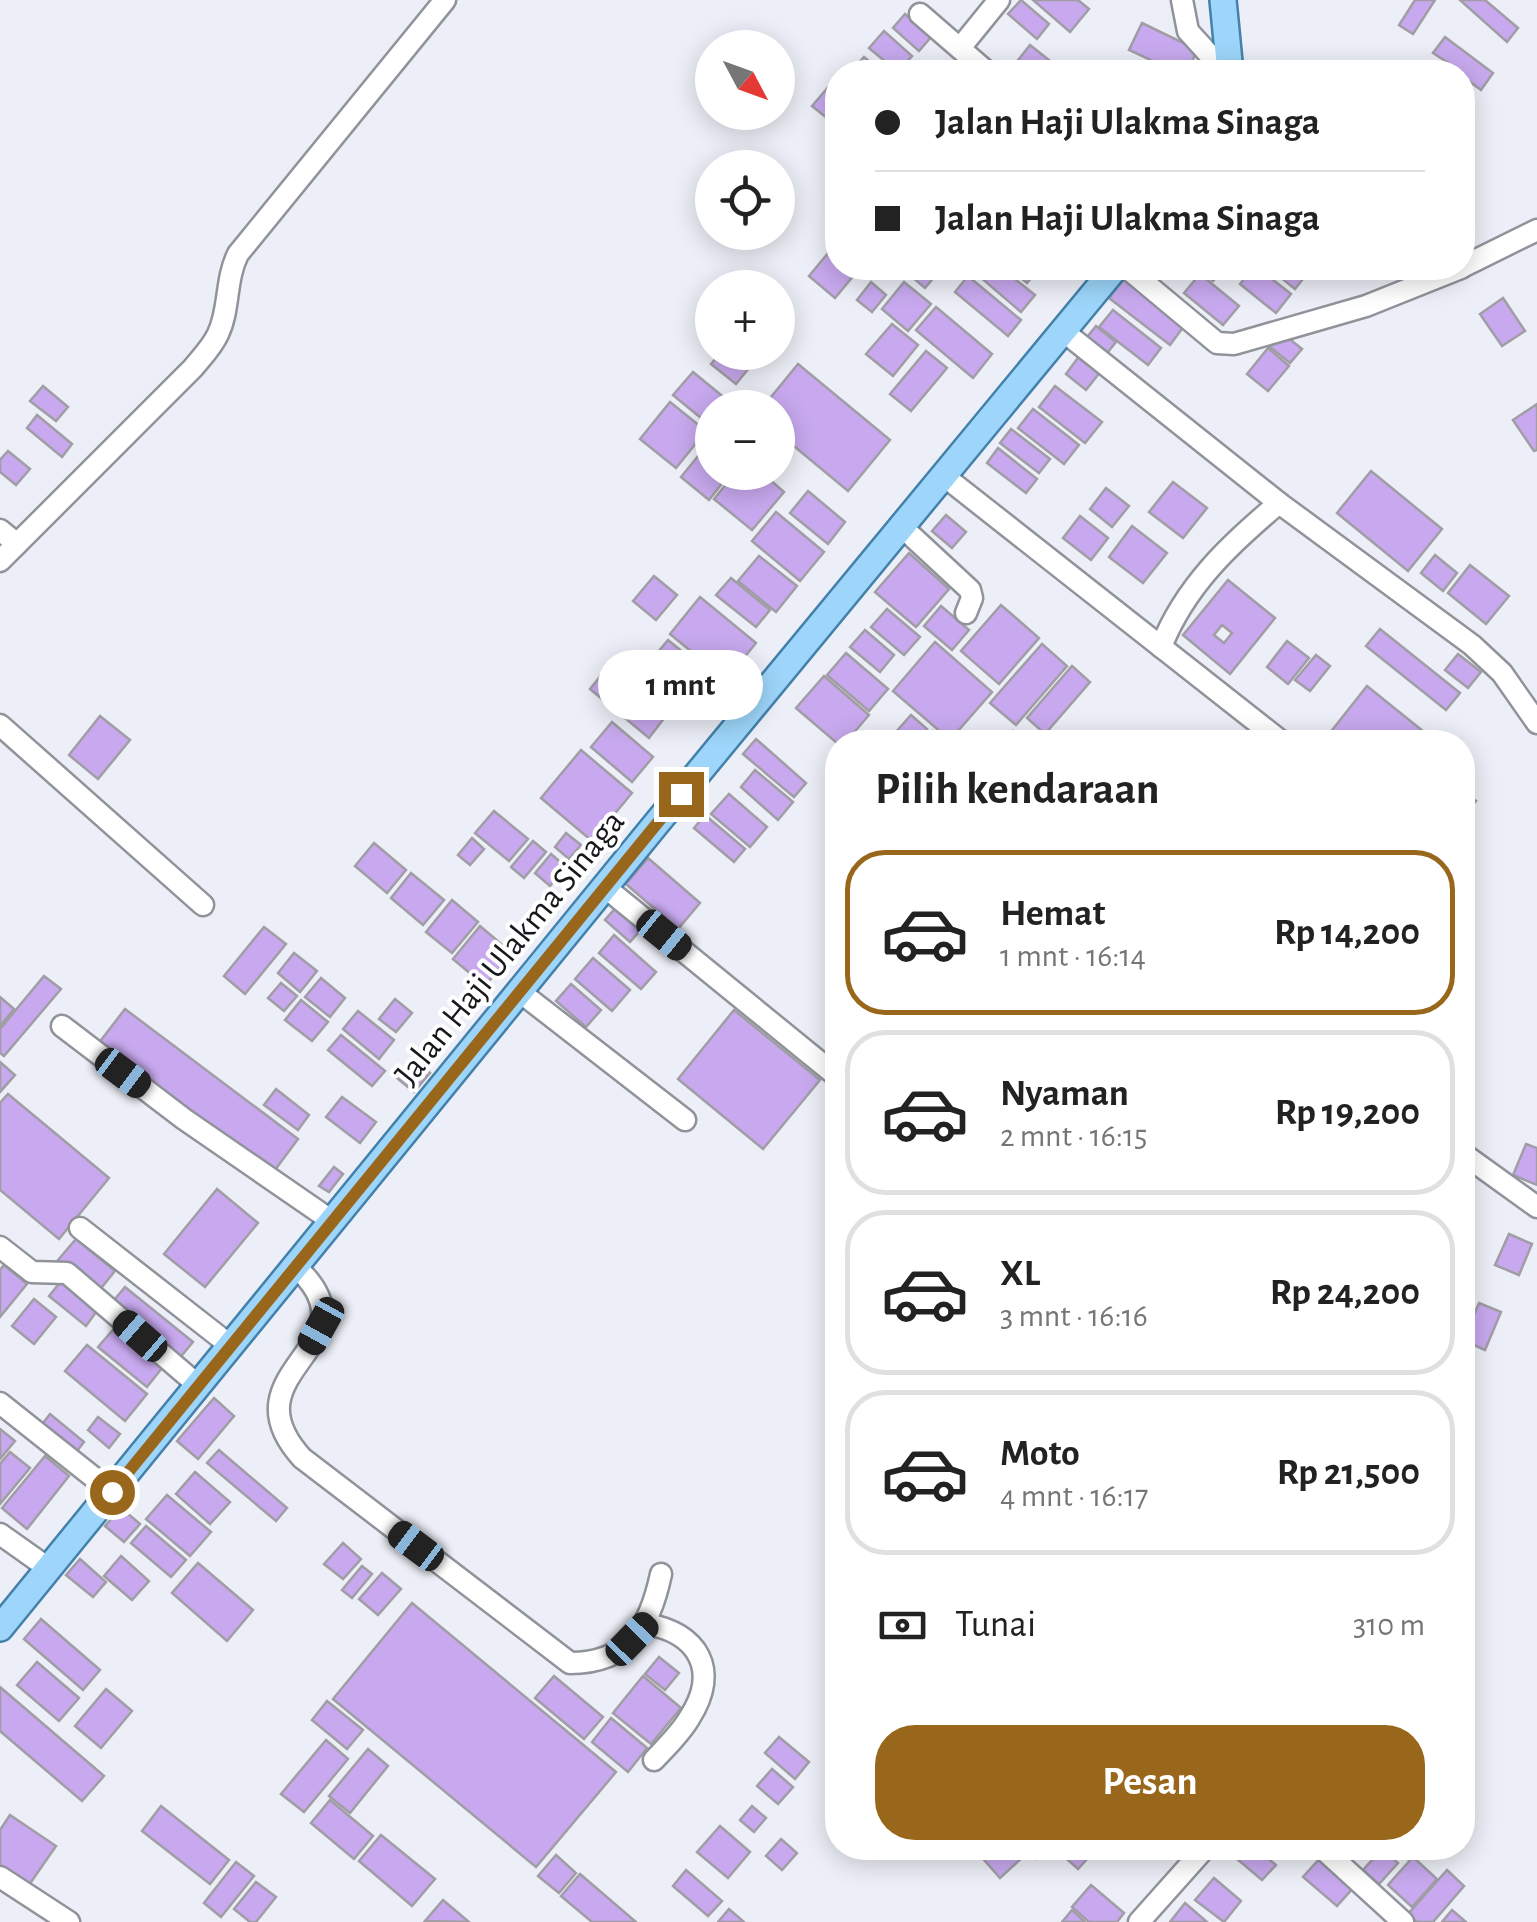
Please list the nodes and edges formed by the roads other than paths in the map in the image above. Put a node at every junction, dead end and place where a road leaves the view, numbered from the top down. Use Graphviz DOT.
graph roads {
  1 [pos="446,0"];
  2 [pos="999,0"];
  3 [pos="1182,0"];
  4 [pos="1223,0"];
  5 [pos="920,14"];
  6 [pos="960,48"];
  7 [pos="974,60"];
  8 [pos="1216,60"];
  9 [pos="1227,60"];
  10 [pos="1537,230"];
  11 [pos="1475,261"];
  12 [pos="1106,280"];
  13 [pos="1132,280"];
  14 [pos="1430,280"];
  15 [pos="1062,331"];
  16 [pos="944,476"];
  17 [pos="1279,503"];
  18 [pos="902,527"];
  19 [pos="8,537"];
  20 [pos="0,562"];
  21 [pos="966,613"];
  22 [pos="1161,647"];
  23 [pos="1537,723"];
  24 [pos="0,725"];
  25 [pos="1267,730"];
  26 [pos="606,888"];
  27 [pos="202,905"];
  28 [pos="520,992"];
  29 [pos="62,1026"];
  30 [pos="825,1066"];
  31 [pos="685,1120"];
  32 [pos="1475,1163"];
  33 [pos="1537,1208"];
  34 [pos="332,1222"];
  35 [pos="80,1228"];
  36 [pos="0,1247"];
  37 [pos="296,1267"];
  38 [pos="231,1346"];
  39 [pos="199,1386"];
  40 [pos="0,1403"];
  41 [pos="112,1492"];
  42 [pos="0,1534"];
  43 [pos="48,1568"];
  44 [pos="661,1574"];
  45 [pos="647,1624"];
  46 [pos="0,1628"];
  47 [pos="654,1760"];
  48 [pos="1194,1860"];
  49 [pos="1335,1860"];
  50 [pos="0,1877"];
  51 [pos="69,1922"];
  52 [pos="1139,1922"];
  53 [pos="1403,1922"];
  1 -- 19 [label="street"];
  2 -- 6 [label="street"];
  3 -- 8 [label="street"];
  4 -- 9 [label="main road"];
  5 -- 6 [label="street"];
  6 -- 7 [label="street"];
  10 -- 11 [label="street"];
  12 -- 15 [label="main road, Jalan Haji Ulakma Sinaga"];
  13 -- 14 [label="street"];
  15 -- 16 [label="main road, Jalan Haji Ulakma Sinaga"];
  15 -- 17 [label="street"];
  16 -- 18 [label="main road, Jalan Haji Ulakma Sinaga"];
  16 -- 22 [label="street"];
  17 -- 22 [label="street"];
  17 -- 23 [label="street"];
  18 -- 21 [label="street"];
  18 -- 26 [label="main road, Jalan Haji Ulakma Sinaga"];
  19 -- 20 [label="street"];
  22 -- 25 [label="street"];
  24 -- 27 [label="street"];
  26 -- 28 [label="main road, Jalan Haji Ulakma Sinaga"];
  26 -- 30 [label="street"];
  28 -- 31 [label="street"];
  28 -- 34 [label="main road, Jalan Haji Ulakma Sinaga"];
  29 -- 34 [label="street"];
  32 -- 33 [label="street"];
  34 -- 37 [label="main road, Jalan Haji Ulakma Sinaga"];
  35 -- 38 [label="street"];
  36 -- 39 [label="street"];
  37 -- 38 [label="main road, Jalan Haji Ulakma Sinaga"];
  37 -- 45 [label="street"];
  38 -- 39 [label="main road, Jalan Haji Ulakma Sinaga"];
  39 -- 41 [label="main road, Jalan Haji Ulakma Sinaga"];
  40 -- 41 [label="street"];
  41 -- 43 [label="main road, Jalan Haji Ulakma Sinaga"];
  42 -- 43 [label="street"];
  43 -- 46 [label="main road, Jalan Haji Ulakma Sinaga"];
  44 -- 45 [label="street"];
  45 -- 47 [label="street"];
  48 -- 52 [label="street"];
  49 -- 53 [label="street"];
  50 -- 51 [label="street"];
}
